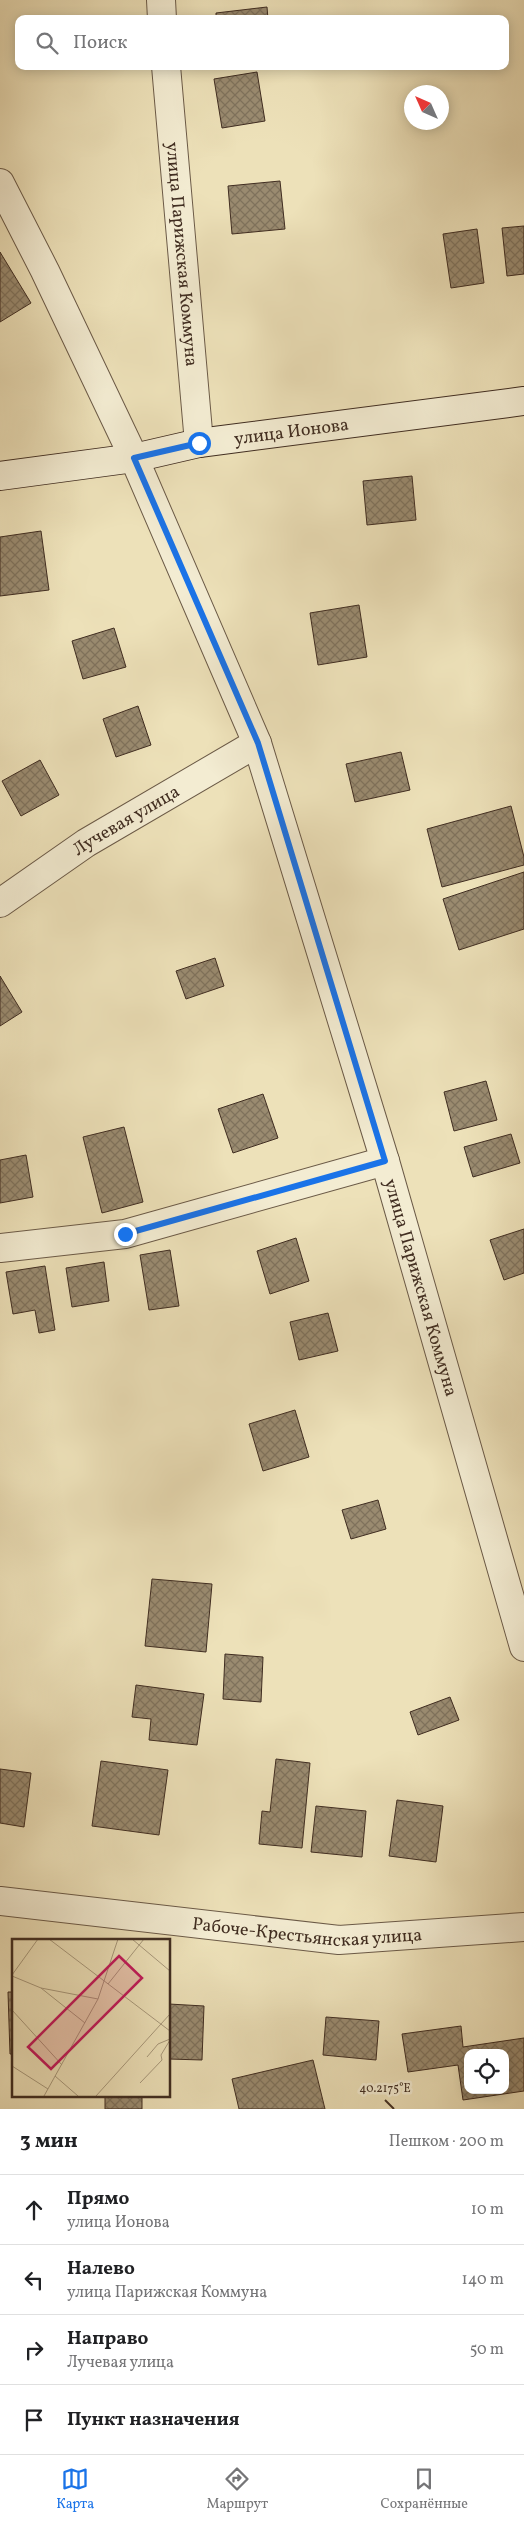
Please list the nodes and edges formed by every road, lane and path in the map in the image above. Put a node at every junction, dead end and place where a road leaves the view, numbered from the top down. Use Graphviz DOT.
graph roads {
  1 [pos="161,0"];
  2 [pos="162,15"];
  3 [pos="166,70"];
  4 [pos="0,184"];
  5 [pos="524,401"];
  6 [pos="199,443"];
  7 [pos="134,458"];
  8 [pos="0,476"];
  9 [pos="258,743"];
  10 [pos="0,903"];
  11 [pos="385,1161"];
  12 [pos="0,1248"];
  13 [pos="524,1647"];
  14 [pos="0,1901"];
  15 [pos="524,1927"];
  1 -- 2 [label="street"];
  3 -- 6 [label="street, улица Парижская Коммуна"];
  4 -- 7 [label="street, улица Парижская Коммуна"];
  5 -- 6 [label="street, улица Ионова"];
  6 -- 7 [label="street, улица Ионова"];
  7 -- 8 [label="street, улица Ионова"];
  7 -- 9 [label="street, улица Парижская Коммуна"];
  9 -- 10 [label="street, Лучевая улица"];
  9 -- 11 [label="street, улица Парижская Коммуна"];
  11 -- 12 [label="street"];
  11 -- 13 [label="street, улица Парижская Коммуна"];
  14 -- 15 [label="street, Рабоче-Крестьянская улица"];
}
